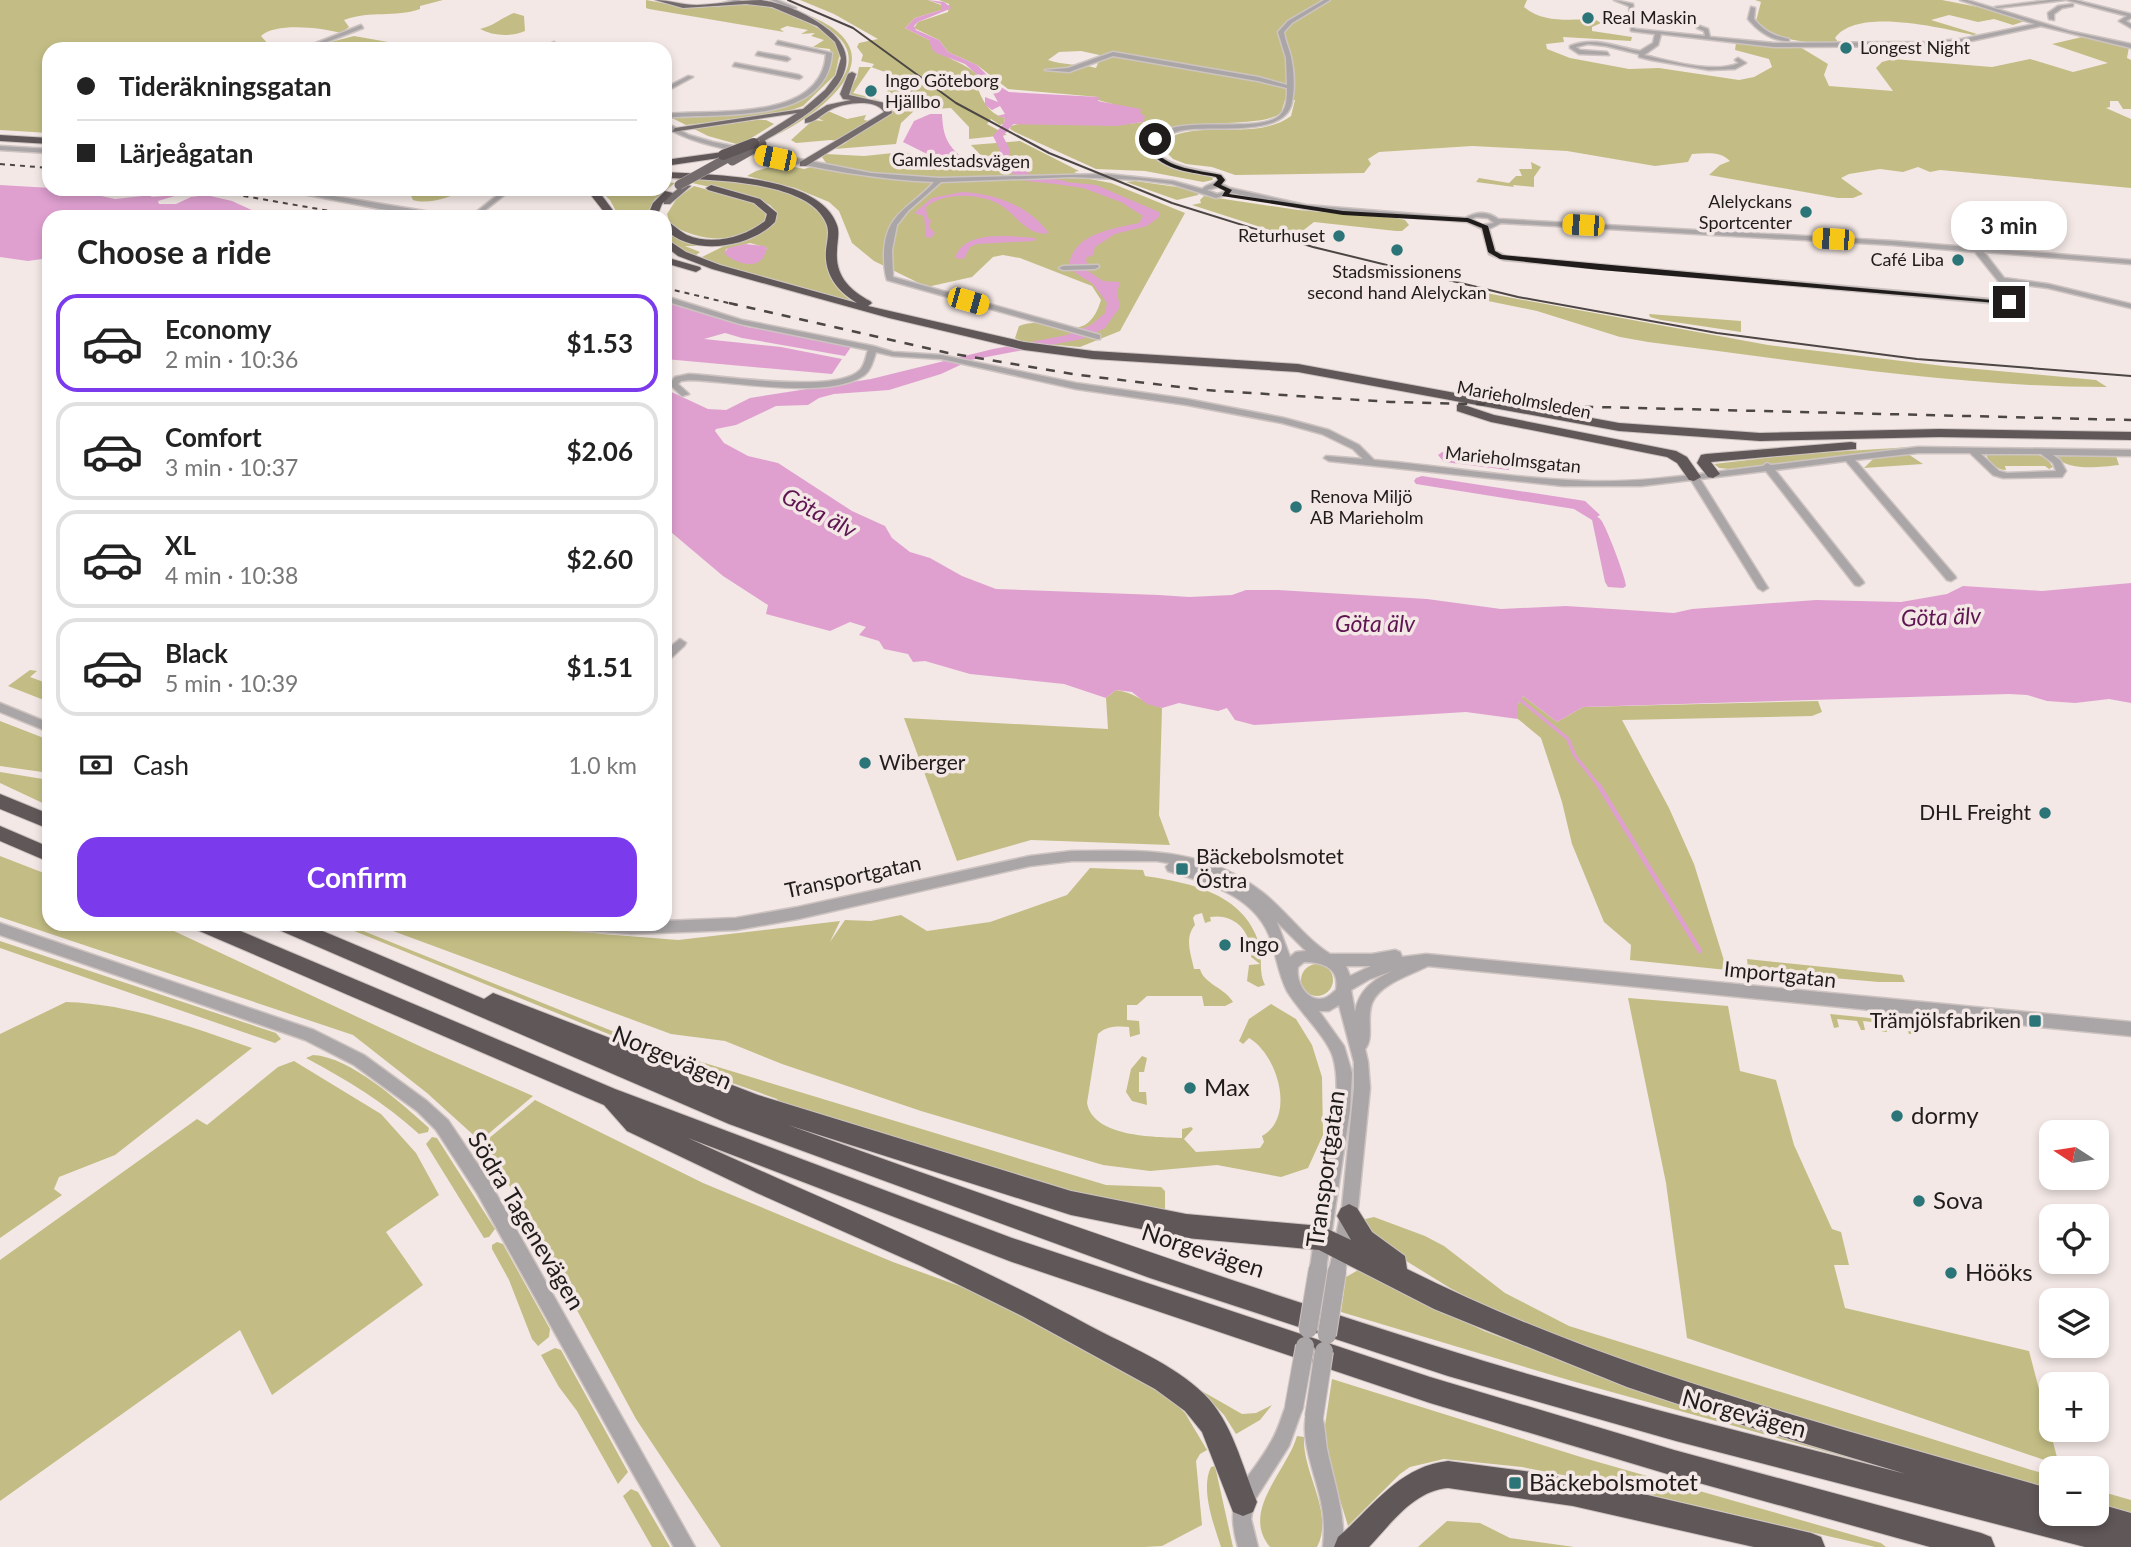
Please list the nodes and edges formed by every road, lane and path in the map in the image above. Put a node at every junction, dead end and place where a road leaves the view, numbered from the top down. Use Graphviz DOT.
graph roads {
  1 [pos="658,0"];
  2 [pos="665,0"];
  3 [pos="732,0"];
  4 [pos="741,0"];
  5 [pos="758,0"];
  6 [pos="1328,0"];
  7 [pos="1616,0"];
  8 [pos="1962,0"];
  9 [pos="2063,0"];
  10 [pos="2069,0"];
  11 [pos="770,2"];
  12 [pos="2079,4"];
  13 [pos="718,5"];
  14 [pos="2120,6"];
  15 [pos="2094,7"];
  16 [pos="1753,8"];
  17 [pos="1992,8"];
  18 [pos="2131,16"];
  19 [pos="2052,19"];
  20 [pos="2041,24"];
  21 [pos="2131,26"];
  22 [pos="361,27"];
  23 [pos="1700,28"];
  24 [pos="1658,34"];
  25 [pos="845,36"];
  26 [pos="1708,39"];
  27 [pos="322,42"];
  28 [pos="778,43"];
  29 [pos="1815,45"];
  30 [pos="2131,46"];
  31 [pos="1641,53"];
  32 [pos="758,54"];
  33 [pos="1606,54"];
  34 [pos="788,59"];
  35 [pos="1738,60"];
  36 [pos="854,64"];
  37 [pos="735,65"];
  38 [pos="1048,70"];
  39 [pos="852,74"];
  40 [pos="690,77"];
  41 [pos="799,77"];
  42 [pos="672,86"];
  43 [pos="1289,88"];
  44 [pos="819,101"];
  45 [pos="871,102"];
  46 [pos="672,116"];
  47 [pos="758,118"];
  48 [pos="1207,127"];
  49 [pos="672,128"];
  50 [pos="672,130"];
  51 [pos="675,130"];
  52 [pos="787,131"];
  53 [pos="0,135"];
  54 [pos="42,138"];
  55 [pos="761,141"];
  56 [pos="0,148"];
  57 [pos="42,151"];
  58 [pos="672,162"];
  59 [pos="803,164"];
  60 [pos="672,176"];
  61 [pos="939,180"];
  62 [pos="672,181"];
  63 [pos="1209,187"];
  64 [pos="1226,191"];
  65 [pos="672,194"];
  66 [pos="320,196"];
  67 [pos="500,196"];
  68 [pos="668,197"];
  69 [pos="403,210"];
  70 [pos="482,210"];
  71 [pos="655,210"];
  72 [pos="662,210"];
  73 [pos="665,210"];
  74 [pos="1468,220"];
  75 [pos="1498,221"];
  76 [pos="1485,227"];
  77 [pos="672,231"];
  78 [pos="672,246"];
  79 [pos="1977,249"];
  80 [pos="672,252"];
  81 [pos="672,262"];
  82 [pos="2131,262"];
  83 [pos="1095,267"];
  84 [pos="1063,268"];
  85 [pos="2002,279"];
  86 [pos="757,286"];
  87 [pos="672,300"];
  88 [pos="2131,306"];
  89 [pos="931,326"];
  90 [pos="1097,337"];
  91 [pos="872,349"];
  92 [pos="685,394"];
  93 [pos="1429,398"];
  94 [pos="2131,436"];
  95 [pos="2131,442"];
  96 [pos="1879,443"];
  97 [pos="1972,450"];
  98 [pos="2044,452"];
  99 [pos="2131,453"];
  100 [pos="1847,457"];
  101 [pos="1329,458"];
  102 [pos="1371,463"];
  103 [pos="1767,466"];
  104 [pos="1713,474"];
  105 [pos="1694,477"];
  106 [pos="1951,578"];
  107 [pos="1859,583"];
  108 [pos="1763,588"];
  109 [pos="680,643"];
  110 [pos="672,650"];
  111 [pos="0,707"];
  112 [pos="42,725"];
  113 [pos="0,801"];
  114 [pos="42,819"];
  115 [pos="0,833"];
  116 [pos="42,852"];
  117 [pos="1142,858"];
  118 [pos="672,926"];
  119 [pos="0,929"];
  120 [pos="220,931"];
  121 [pos="302,931"];
  122 [pos="1326,958"];
  123 [pos="1426,960"];
  124 [pos="396,971"];
  125 [pos="1288,975"];
  126 [pos="1344,989"];
  127 [pos="1302,999"];
  128 [pos="2131,1029"];
  129 [pos="1361,1062"];
  130 [pos="609,1097"];
  131 [pos="1349,1216"];
  132 [pos="1329,1256"];
  133 [pos="1470,1311"];
  134 [pos="1314,1417"];
  135 [pos="2039,1499"];
  136 [pos="1243,1502"];
  137 [pos="2109,1520"];
  138 [pos="2131,1527"];
  139 [pos="2131,1545"];
  140 [pos="685,1547"];
  141 [pos="1248,1547"];
  142 [pos="1333,1547"];
  143 [pos="1348,1547"];
  144 [pos="1811,1547"];
  145 [pos="1981,1547"];
  1 -- 13 [label="main road"];
  2 -- 3 [label="main road"];
  4 -- 13 [label="street"];
  5 -- 11 [label="street"];
  6 -- 43 [label="street"];
  7 -- 24 [label="street"];
  8 -- 17 [label="street"];
  9 -- 17 [label="street"];
  10 -- 12 [label="street"];
  11 -- 13 [label="main road"];
  11 -- 25 [label="main road"];
  11 -- 44 [label="main road"];
  12 -- 15 [label="street"];
  12 -- 19 [label="street"];
  14 -- 15 [label="street"];
  15 -- 18 [label="street"];
  16 -- 29 [label="street"];
  17 -- 20 [label="street"];
  18 -- 21 [label="street"];
  20 -- 29 [label="street"];
  20 -- 30 [label="street"];
  22 -- 27 [label="street"];
  23 -- 26 [label="street"];
  24 -- 26 [label="street"];
  24 -- 31 [label="street"];
  26 -- 29 [label="street"];
  28 -- 46 [label="street"];
  31 -- 33 [label="street"];
  31 -- 35 [label="street"];
  32 -- 34 [label="street"];
  36 -- 39 [label="main road"];
  37 -- 41 [label="street"];
  38 -- 43 [label="street"];
  39 -- 45 [label="main road"];
  39 -- 52 [label="main road"];
  40 -- 42 [label="street"];
  43 -- 48 [label="street"];
  44 -- 47 [label="main road"];
  44 -- 55 [label="main road"];
  45 -- 52 [label="main road"];
  45 -- 59 [label="main road"];
  47 -- 51 [label="main road"];
  47 -- 55 [label="main road"];
  48 -- 63 [label="street"];
  48 -- 64 [label="street"];
  49 -- 51 [label="street"];
  50 -- 51 [label="street"];
  51 -- 59 [label="street, Gamlestadsvägen"];
  52 -- 55 [label="main road"];
  53 -- 54 [label="highway"];
  55 -- 58 [label="highway, bridge"];
  55 -- 65 [label="main road, bridge"];
  56 -- 57 [label="street"];
  59 -- 61 [label="street, Gamlestadsvägen"];
  60 -- 89 [label="highway"];
  61 -- 63 [label="street, Gamlestadsvägen"];
  61 -- 90 [label="street"];
  62 -- 77 [label="highway"];
  63 -- 64 [label="street, Gamlestadsvägen"];
  63 -- 64 [label="street, Gamlestadsvägen"];
  64 -- 74 [label="street, Gamlestadsvägen"];
  66 -- 69 [label="street"];
  67 -- 70 [label="street"];
  68 -- 71 [label="highway"];
  68 -- 72 [label="highway"];
  68 -- 73 [label="highway"];
  74 -- 75 [label="street, Gamlestadsvägen"];
  74 -- 76 [label="street, Gamlestadsvägen"];
  75 -- 76 [label="street, Gamlestadsvägen"];
  75 -- 79 [label="street, Gamlestadsvägen"];
  76 -- 85 [label="street"];
  78 -- 89 [label="highway"];
  79 -- 82 [label="street, Gamlestadsvägen"];
  79 -- 85 [label="street"];
  80 -- 86 [label="highway"];
  81 -- 86 [label="highway"];
  83 -- 84 [label="street"];
  85 -- 88 [label="street"];
  86 -- 93 [label="highway, Marieholmsleden"];
  87 -- 91 [label="street"];
  89 -- 94 [label="highway, Marieholmsleden"];
  91 -- 92 [label="street"];
  91 -- 102 [label="street"];
  93 -- 96 [label="highway, Marieholmsleden"];
  93 -- 105 [label="highway"];
  95 -- 96 [label="highway, Marieholmsleden"];
  96 -- 104 [label="highway"];
  97 -- 98 [label="street, Marieholmsgatan"];
  97 -- 98 [label="street"];
  97 -- 100 [label="street, Marieholmsgatan"];
  98 -- 99 [label="street, Marieholmsgatan"];
  100 -- 103 [label="street, Marieholmsgatan"];
  100 -- 106 [label="street"];
  101 -- 102 [label="street, Marieholmsgatan"];
  102 -- 105 [label="street, Marieholmsgatan"];
  103 -- 104 [label="street, Marieholmsgatan"];
  103 -- 107 [label="street"];
  104 -- 105 [label="street, Marieholmsgatan"];
  105 -- 108 [label="street"];
  109 -- 110 [label="street"];
  111 -- 112 [label="street"];
  113 -- 114 [label="highway"];
  115 -- 116 [label="highway"];
  117 -- 118 [label="street, Transportgatan"];
  117 -- 122 [label="street, Transportgatan"];
  117 -- 125 [label="street, Transportgatan"];
  119 -- 140 [label="street, Södra Tagenevägen"];
  120 -- 130 [label="highway"];
  121 -- 124 [label="highway, Norgevägen"];
  122 -- 123 [label="street, Importgatan"];
  122 -- 125 [label="street"];
  122 -- 126 [label="street, Transportgatan"];
  123 -- 126 [label="street, Importgatan"];
  123 -- 128 [label="street, Importgatan"];
  123 -- 129 [label="street"];
  124 -- 132 [label="highway"];
  124 -- 139 [label="highway, Norgevägen"];
  125 -- 127 [label="street, Transportgatan"];
  126 -- 127 [label="street"];
  126 -- 129 [label="street, Transportgatan"];
  127 -- 132 [label="street, Transportgatan"];
  129 -- 131 [label="street, Transportgatan"];
  130 -- 136 [label="highway"];
  130 -- 145 [label="highway"];
  131 -- 132 [label="street, Transportgatan"];
  131 -- 133 [label="highway"];
  132 -- 133 [label="highway"];
  132 -- 134 [label="street, bridge"];
  132 -- 136 [label="street, bridge"];
  133 -- 135 [label="highway"];
  134 -- 142 [label="street"];
  136 -- 141 [label="street"];
  137 -- 138 [label="highway"];
  143 -- 144 [label="highway"];
}
